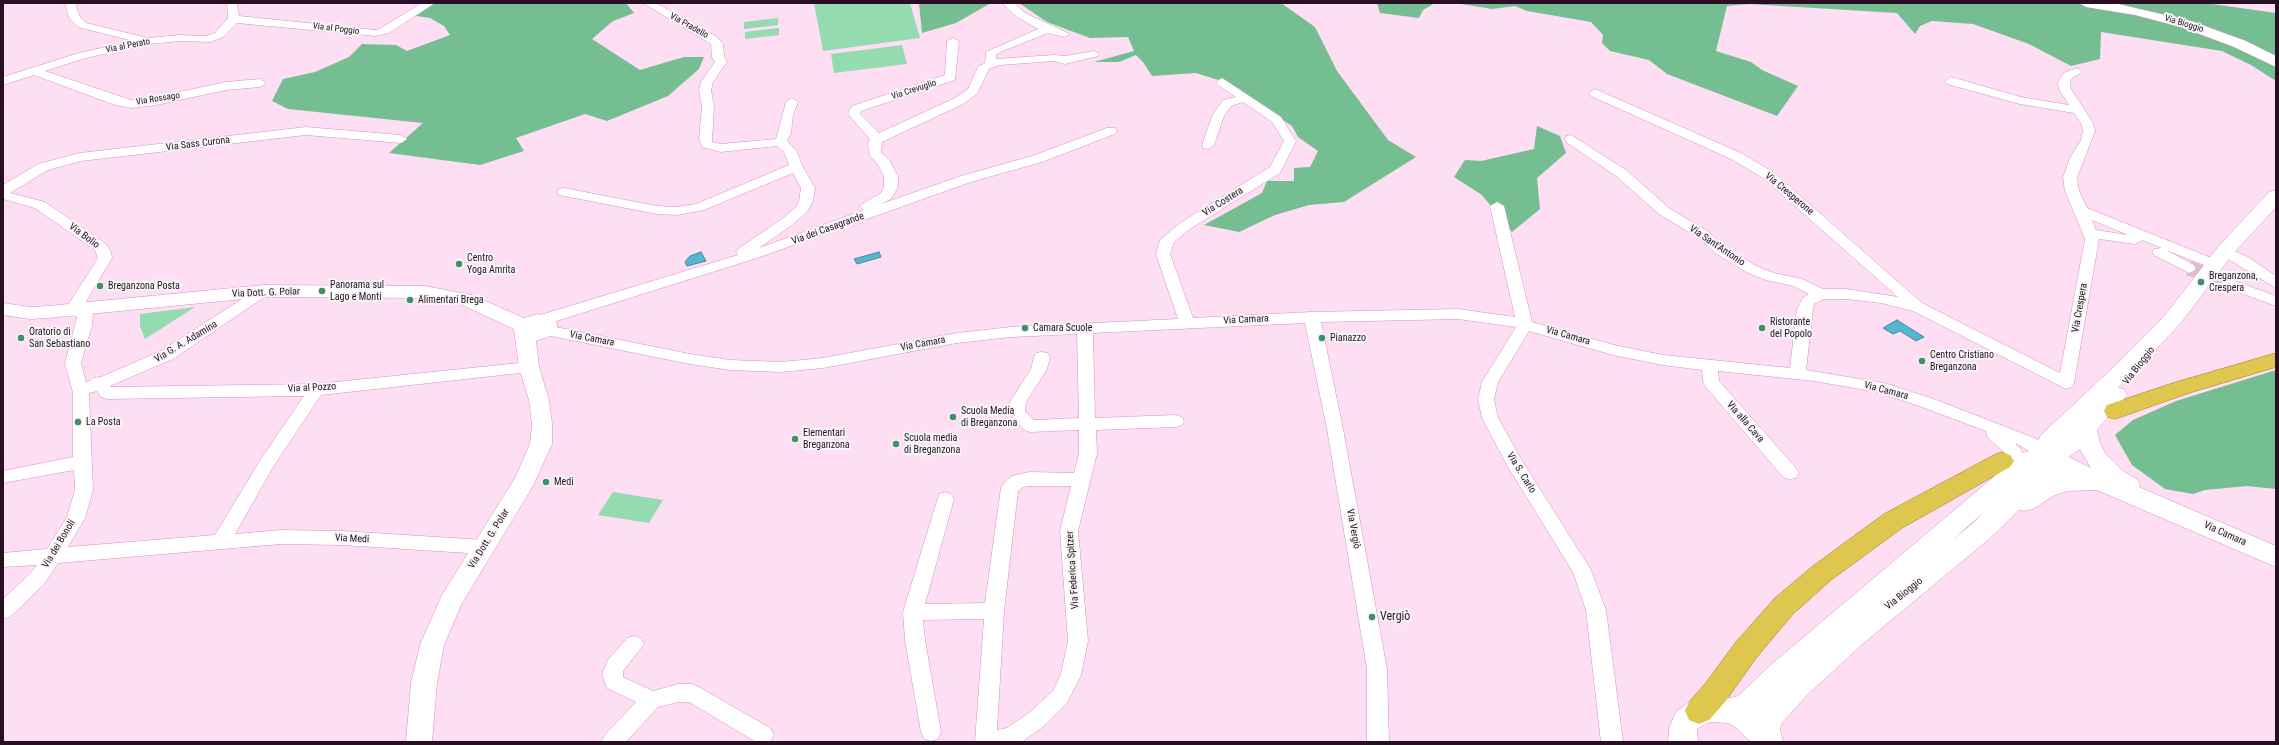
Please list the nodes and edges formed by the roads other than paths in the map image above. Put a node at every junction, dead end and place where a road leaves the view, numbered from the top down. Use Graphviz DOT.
graph roads {
  1 [pos="70,3"];
  2 [pos="232,3"];
  3 [pos="430,3"];
  4 [pos="648,3"];
  5 [pos="1007,3"];
  6 [pos="2086,3"];
  7 [pos="234,19"];
  8 [pos="1047,29"];
  9 [pos="1064,34"];
  10 [pos="149,41"];
  11 [pos="954,42"];
  12 [pos="1094,54"];
  13 [pos="2276,62"];
  14 [pos="991,63"];
  15 [pos="37,72"];
  16 [pos="2077,72"];
  17 [pos="3,81"];
  18 [pos="1222,82"];
  19 [pos="1951,82"];
  20 [pos="260,83"];
  21 [pos="1595,93"];
  22 [pos="935,94"];
  23 [pos="1246,98"];
  24 [pos="792,102"];
  25 [pos="2079,110"];
  26 [pos="859,119"];
  27 [pos="1111,130"];
  28 [pos="401,139"];
  29 [pos="877,139"];
  30 [pos="1571,139"];
  31 [pos="780,142"];
  32 [pos="1208,145"];
  33 [pos="796,167"];
  34 [pos="3,192"];
  35 [pos="564,192"];
  36 [pos="3,195"];
  37 [pos="2276,196"];
  38 [pos="1497,206"];
  39 [pos="2081,211"];
  40 [pos="829,229"];
  41 [pos="2091,233"];
  42 [pos="2219,258"];
  43 [pos="733,261"];
  44 [pos="2189,268"];
  45 [pos="2276,283"];
  46 [pos="2229,284"];
  47 [pos="264,291"];
  48 [pos="1821,294"];
  49 [pos="2276,301"];
  50 [pos="1918,307"];
  51 [pos="3,309"];
  52 [pos="73,310"];
  53 [pos="1312,317"];
  54 [pos="2172,319"];
  55 [pos="1187,323"];
  56 [pos="1525,325"];
  57 [pos="534,328"];
  58 [pos="1085,328"];
  59 [pos="1042,357"];
  60 [pos="2276,360"];
  61 [pos="1710,366"];
  62 [pos="529,367"];
  63 [pos="1797,374"];
  64 [pos="99,382"];
  65 [pos="2066,383"];
  66 [pos="316,390"];
  67 [pos="81,393"];
  68 [pos="1942,408"];
  69 [pos="2116,411"];
  70 [pos="1176,421"];
  71 [pos="1086,425"];
  72 [pos="2085,430"];
  73 [pos="1993,433"];
  74 [pos="2047,455"];
  75 [pos="82,462"];
  76 [pos="2010,465"];
  77 [pos="1790,473"];
  78 [pos="3,477"];
  79 [pos="1082,480"];
  80 [pos="2105,484"];
  81 [pos="945,500"];
  82 [pos="2173,512"];
  83 [pos="1980,532"];
  84 [pos="221,541"];
  85 [pos="484,547"];
  86 [pos="52,557"];
  87 [pos="2276,557"];
  88 [pos="3,560"];
  89 [pos="3,611"];
  90 [pos="994,611"];
  91 [pos="913,612"];
  92 [pos="634,644"];
  93 [pos="652,700"];
  94 [pos="1699,710"];
  95 [pos="1731,711"];
  96 [pos="931,732"];
  97 [pos="762,736"];
  98 [pos="1767,741"];
  99 [pos="420,742"];
  100 [pos="612,742"];
  101 [pos="986,742"];
  102 [pos="1378,742"];
  103 [pos="1612,742"];
  104 [pos="1683,742"];
  1 -- 10 [label="street"];
  2 -- 7 [label="street"];
  3 -- 7 [label="street, Via al Poggio"];
  4 -- 31 [label="street, Via Pradello"];
  5 -- 8 [label="street"];
  6 -- 13 [label="main road, Via Bioggio"];
  7 -- 10 [label="street, Via al Perato"];
  8 -- 9 [label="street"];
  8 -- 14 [label="street"];
  10 -- 15 [label="street, Via al Perato"];
  11 -- 26 [label="street, Via Crevuglio"];
  12 -- 14 [label="street"];
  14 -- 29 [label="street"];
  15 -- 17 [label="street, Via al Perato"];
  15 -- 20 [label="street, Via Rossago"];
  16 -- 25 [label="street, Via Crespera"];
  18 -- 23 [label="street, Via Costera"];
  19 -- 25 [label="street"];
  21 -- 50 [label="street, Via Cresperone"];
  22 -- 26 [label="street, Via Crevuglio"];
  23 -- 32 [label="street"];
  23 -- 55 [label="street, Via Costera"];
  24 -- 31 [label="street"];
  25 -- 39 [label="street, Via Crespera"];
  26 -- 29 [label="street"];
  27 -- 40 [label="street, Via dei Casagrande"];
  28 -- 34 [label="street, Via Sass Curona"];
  29 -- 40 [label="street"];
  30 -- 48 [label="street, Via Sant'Antonio"];
  31 -- 33 [label="street"];
  33 -- 35 [label="street"];
  33 -- 43 [label="street"];
  36 -- 52 [label="street, Via Bolio"];
  37 -- 42 [label="main road, Via Bioggio"];
  38 -- 56 [label="street"];
  39 -- 41 [label="street, Via Crespera"];
  39 -- 42 [label="street"];
  40 -- 43 [label="street, Via dei Casagrande"];
  41 -- 44 [label="street"];
  41 -- 65 [label="street, Via Crespera"];
  42 -- 45 [label="street"];
  42 -- 54 [label="main road, Via Bioggio"];
  43 -- 57 [label="street, Via dei Casagrande"];
  46 -- 49 [label="street"];
  47 -- 52 [label="street, Via Dott. G. Polar"];
  47 -- 57 [label="street, Via Dott. G. Polar"];
  47 -- 64 [label="street, Via G. A. Adamina"];
  48 -- 50 [label="street, Via Cresperone"];
  48 -- 63 [label="street"];
  50 -- 65 [label="street, Via Cresperone"];
  51 -- 52 [label="street, Via Dott. G. Polar"];
  52 -- 67 [label="street, Via dei Bonoli"];
  53 -- 55 [label="street, Via Camara"];
  53 -- 56 [label="street, Via Camara"];
  53 -- 102 [label="street, Via Vergiò"];
  54 -- 72 [label="main road, Via Bioggio"];
  54 -- 74 [label="main road, Via Bioggio"];
  55 -- 58 [label="street, Via Camara"];
  56 -- 61 [label="street, Via Camara"];
  56 -- 103 [label="street, Via S. Carlo"];
  57 -- 58 [label="street, Via Camara"];
  57 -- 62 [label="street, Via Dott. G. Polar"];
  58 -- 71 [label="street, Via Federica Spitzer"];
  59 -- 71 [label="street"];
  60 -- 69 [label="highway"];
  61 -- 63 [label="street, Via Camara"];
  61 -- 77 [label="street, Via alla Cava"];
  62 -- 66 [label="street, Via al Pozzo"];
  62 -- 85 [label="street, Via Dott. G. Polar"];
  63 -- 68 [label="street, Via Camara"];
  64 -- 66 [label="street, Via al Pozzo"];
  64 -- 67 [label="street, Via G. A. Adamina"];
  66 -- 84 [label="street"];
  67 -- 75 [label="street, Via dei Bonoli"];
  68 -- 73 [label="street, Via Camara"];
  68 -- 74 [label="street, Via Camara"];
  70 -- 71 [label="street"];
  71 -- 79 [label="street, Via Federica Spitzer"];
  72 -- 74 [label="main road, Via Bioggio"];
  72 -- 82 [label="main road"];
  73 -- 74 [label="street, Via Camara"];
  73 -- 76 [label="street"];
  74 -- 76 [label="main road, Via Bioggio"];
  74 -- 80 [label="main road, Via Camara"];
  74 -- 82 [label="main road, Via Camara"];
  74 -- 83 [label="main road, Via Bioggio"];
  75 -- 78 [label="street"];
  75 -- 86 [label="street, Via dei Bonoli"];
  76 -- 94 [label="highway"];
  76 -- 95 [label="main road, Via Bioggio"];
  79 -- 90 [label="street"];
  79 -- 101 [label="street, Via Federica Spitzer"];
  80 -- 82 [label="main road, Via Camara"];
  80 -- 83 [label="main road"];
  81 -- 91 [label="street"];
  82 -- 87 [label="main road, Via Camara"];
  83 -- 98 [label="main road, Via Bioggio"];
  84 -- 85 [label="street, Via Medi"];
  84 -- 86 [label="street, Via Medi"];
  85 -- 99 [label="street, Via Dott. G. Polar"];
  86 -- 88 [label="street, Via Medi"];
  86 -- 89 [label="street, Via dei Bonoli"];
  90 -- 91 [label="street"];
  90 -- 101 [label="street"];
  91 -- 96 [label="street"];
  92 -- 93 [label="street"];
  93 -- 97 [label="street"];
  93 -- 100 [label="street"];
  94 -- 95 [label="main road, Via Bioggio"];
  94 -- 104 [label="main road"];
  95 -- 98 [label="main road, Via Bioggio"];
}
